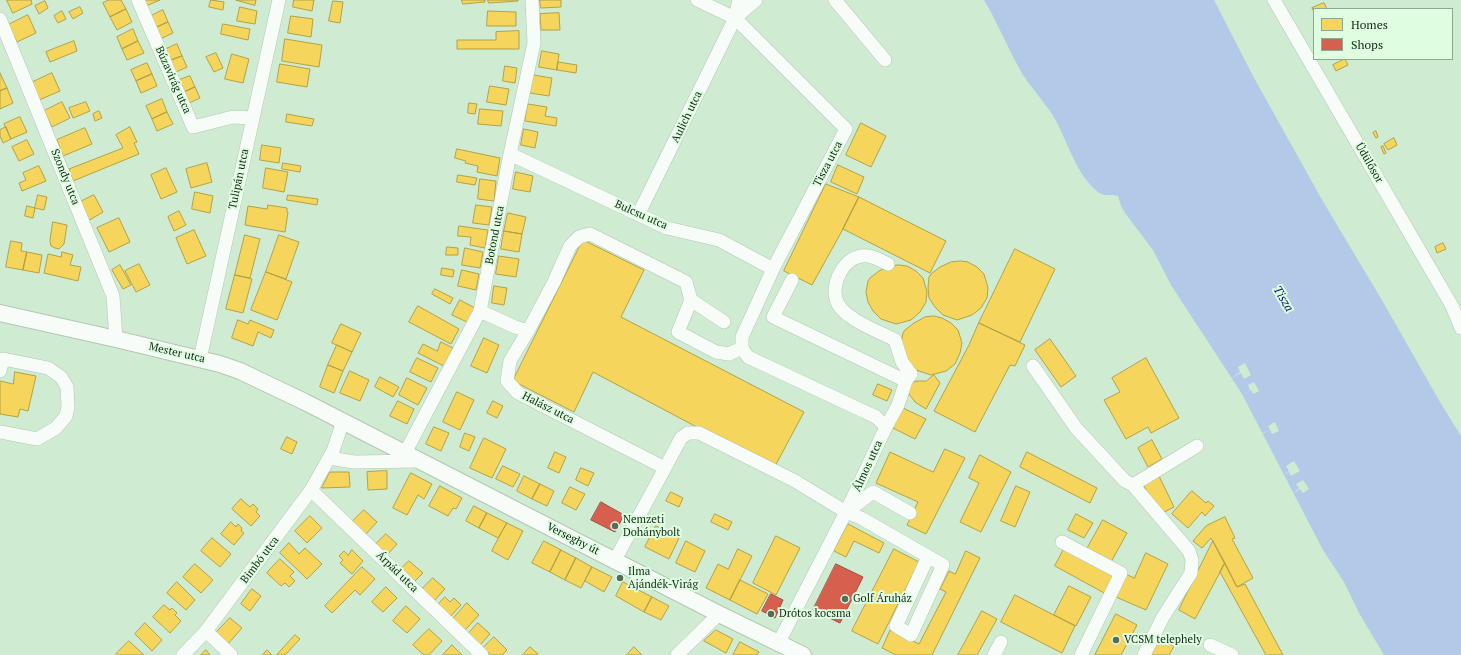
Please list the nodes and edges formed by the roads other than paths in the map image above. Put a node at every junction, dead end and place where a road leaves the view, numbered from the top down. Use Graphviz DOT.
graph roads {
  1 [pos="138,0"];
  2 [pos="279,0"];
  3 [pos="532,0"];
  4 [pos="697,0"];
  5 [pos="738,0"];
  6 [pos="756,0"];
  7 [pos="835,0"];
  8 [pos="1274,0"];
  9 [pos="735,18"];
  10 [pos="0,19"];
  11 [pos="886,60"];
  12 [pos="253,118"];
  13 [pos="510,154"];
  14 [pos="638,215"];
  15 [pos="888,264"];
  16 [pos="773,269"];
  17 [pos="792,280"];
  18 [pos="691,300"];
  19 [pos="480,311"];
  20 [pos="0,313"];
  21 [pos="724,322"];
  22 [pos="1461,328"];
  23 [pos="528,331"];
  24 [pos="116,339"];
  25 [pos="745,352"];
  26 [pos="200,358"];
  27 [pos="1033,366"];
  28 [pos="0,371"];
  29 [pos="906,381"];
  30 [pos="343,421"];
  31 [pos="886,427"];
  32 [pos="0,432"];
  33 [pos="1197,446"];
  34 [pos="405,453"];
  35 [pos="329,458"];
  36 [pos="421,461"];
  37 [pos="665,468"];
  38 [pos="1133,485"];
  39 [pos="311,490"];
  40 [pos="846,512"];
  41 [pos="910,513"];
  42 [pos="1062,542"];
  43 [pos="928,557"];
  44 [pos="615,560"];
  45 [pos="719,614"];
  46 [pos="206,631"];
  47 [pos="779,642"];
  48 [pos="1001,642"];
  49 [pos="1210,645"];
  50 [pos="183,655"];
  51 [pos="231,655"];
  52 [pos="482,655"];
  53 [pos="677,655"];
  54 [pos="803,655"];
  55 [pos="994,655"];
  56 [pos="1081,655"];
  57 [pos="1144,655"];
  58 [pos="1232,655"];
  1 -- 12 [label="street, Búzavirág utca"];
  2 -- 12 [label="street, Tulipán utca"];
  3 -- 13 [label="street, Botond utca"];
  4 -- 9 [label="street"];
  5 -- 9 [label="street"];
  6 -- 9 [label="street"];
  7 -- 11 [label="street"];
  8 -- 22 [label="street, Üdülősor"];
  9 -- 14 [label="street, Aulich utca"];
  9 -- 16 [label="street, Tisza utca"];
  10 -- 24 [label="street, Szondy utca"];
  12 -- 26 [label="street, Tulipán utca"];
  13 -- 14 [label="street, Bulcsu utca"];
  13 -- 19 [label="street, Botond utca"];
  14 -- 16 [label="street, Bulcsu utca"];
  15 -- 29 [label="street"];
  16 -- 25 [label="street, Tisza utca"];
  17 -- 29 [label="street"];
  18 -- 21 [label="street"];
  18 -- 23 [label="street, Halász utca"];
  18 -- 25 [label="street"];
  19 -- 23 [label="street"];
  19 -- 34 [label="street, Botond utca"];
  20 -- 24 [label="main road, Mester utca"];
  23 -- 37 [label="street, Halász utca"];
  24 -- 26 [label="main road, Mester utca"];
  25 -- 31 [label="street, Álmos utca"];
  26 -- 30 [label="main road, Mester utca"];
  27 -- 38 [label="street"];
  28 -- 32 [label="street"];
  29 -- 31 [label="street"];
  30 -- 34 [label="main road, Verseghy út"];
  30 -- 35 [label="street, Bimbó utca"];
  31 -- 40 [label="street, Álmos utca"];
  33 -- 38 [label="street"];
  34 -- 36 [label="main road, Verseghy út"];
  35 -- 36 [label="street"];
  35 -- 39 [label="street, Bimbó utca"];
  36 -- 44 [label="main road, Verseghy út"];
  37 -- 40 [label="street"];
  37 -- 44 [label="street"];
  38 -- 57 [label="street"];
  39 -- 46 [label="street, Bimbó utca"];
  39 -- 52 [label="street, Árpád utca"];
  40 -- 41 [label="street"];
  40 -- 43 [label="street"];
  40 -- 47 [label="street, Álmos utca"];
  42 -- 56 [label="street"];
  43 -- 43 [label="street"];
  44 -- 45 [label="main road, Verseghy út"];
  45 -- 47 [label="main road, Verseghy út"];
  45 -- 53 [label="street"];
  46 -- 50 [label="street, Bimbó utca"];
  46 -- 51 [label="street"];
  47 -- 54 [label="main road, Verseghy út"];
  48 -- 55 [label="street"];
  49 -- 58 [label="street"];
}
